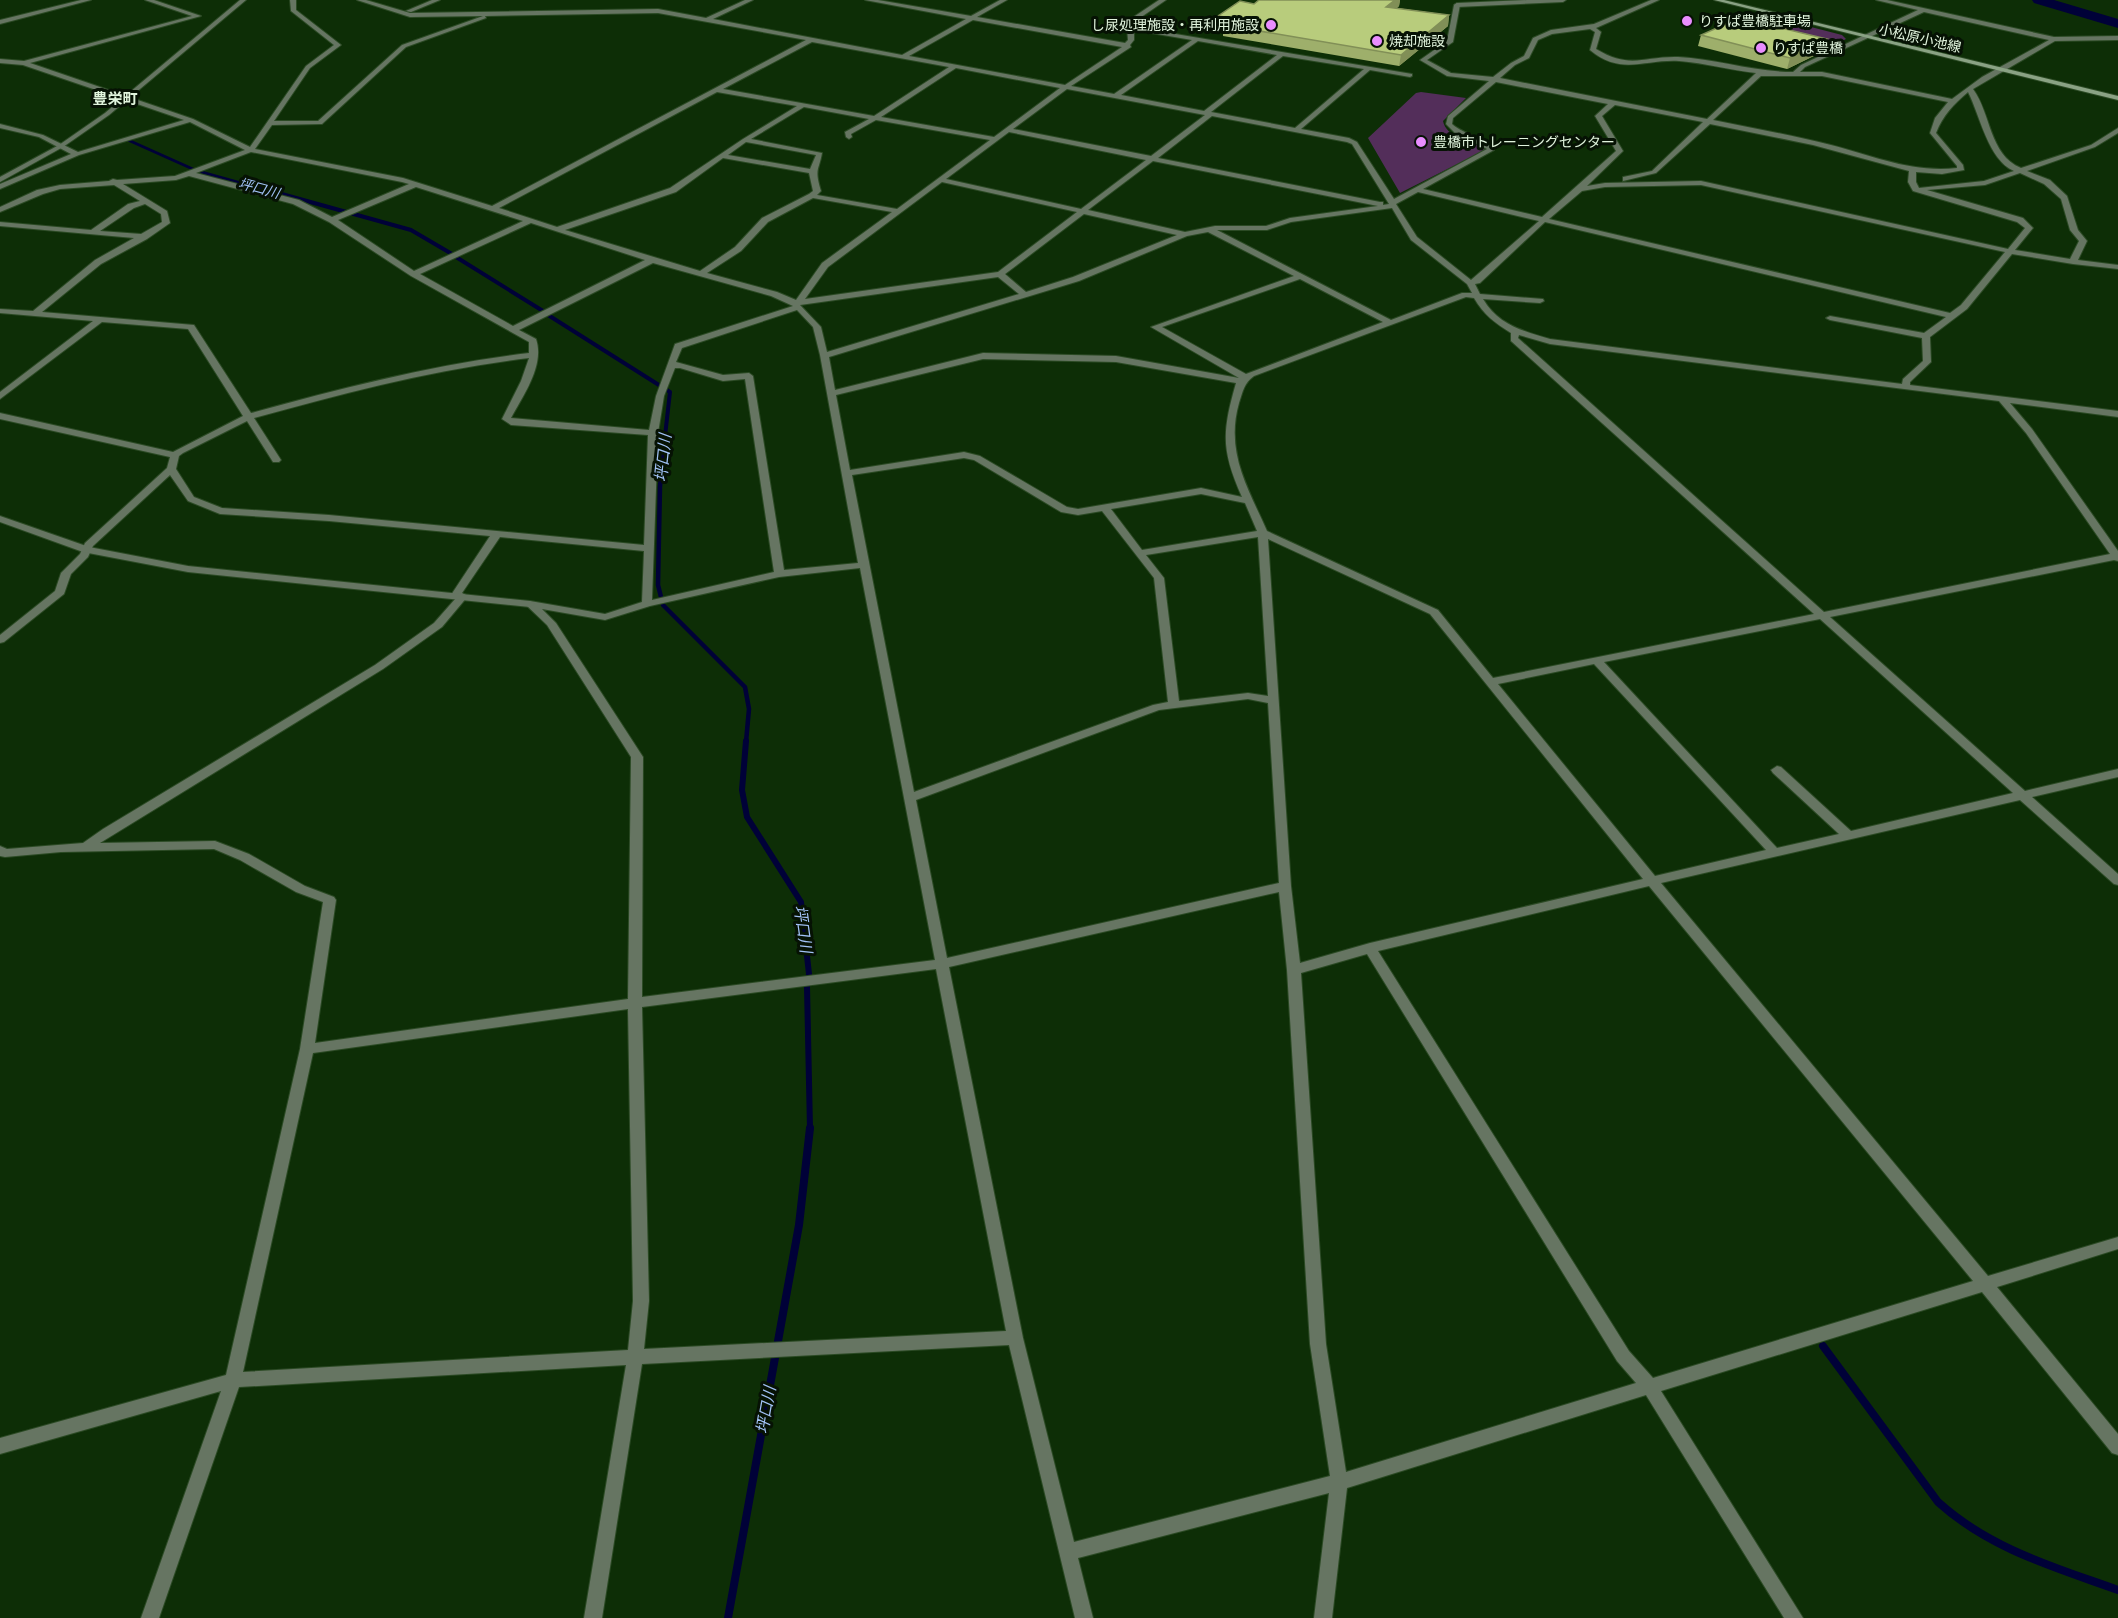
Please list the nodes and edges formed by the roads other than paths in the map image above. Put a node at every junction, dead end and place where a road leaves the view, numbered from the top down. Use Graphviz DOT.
graph roads {
  1 [pos="88,0"];
  2 [pos="148,0"];
  3 [pos="243,0"];
  4 [pos="293,0"];
  5 [pos="360,0"];
  6 [pos="437,0"];
  7 [pos="750,0"];
  8 [pos="868,0"];
  9 [pos="907,0"];
  10 [pos="1004,0"];
  11 [pos="1163,0"];
  12 [pos="1563,0"];
  13 [pos="1656,0"];
  14 [pos="1717,0"];
  15 [pos="1879,0"];
  16 [pos="897,5"];
  17 [pos="1923,10"];
  18 [pos="490,13"];
  19 [pos="402,14"];
  20 [pos="971,18"];
  21 [pos="707,20"];
  22 [pos="0,22"];
  23 [pos="1590,26"];
  24 [pos="1130,28"];
  25 [pos="1864,36"];
  26 [pos="2118,38"];
  27 [pos="1198,39"];
  28 [pos="2054,39"];
  29 [pos="811,40"];
  30 [pos="1129,46"];
  31 [pos="1282,54"];
  32 [pos="903,57"];
  33 [pos="0,61"];
  34 [pos="24,63"];
  35 [pos="955,66"];
  36 [pos="1369,69"];
  37 [pos="2000,69"];
  38 [pos="1768,73"];
  39 [pos="1796,73"];
  40 [pos="1410,75"];
  41 [pos="1493,80"];
  42 [pos="1066,87"];
  43 [pos="1969,89"];
  44 [pos="716,90"];
  45 [pos="1116,96"];
  46 [pos="125,98"];
  47 [pos="2118,98"];
  48 [pos="1952,101"];
  49 [pos="1614,102"];
  50 [pos="803,105"];
  51 [pos="1209,113"];
  52 [pos="875,118"];
  53 [pos="191,120"];
  54 [pos="1708,122"];
  55 [pos="271,123"];
  56 [pos="0,126"];
  57 [pos="1008,130"];
  58 [pos="1296,130"];
  59 [pos="2118,130"];
  60 [pos="849,137"];
  61 [pos="996,139"];
  62 [pos="745,140"];
  63 [pos="61,146"];
  64 [pos="252,150"];
  65 [pos="77,154"];
  66 [pos="722,156"];
  67 [pos="1153,158"];
  68 [pos="1913,170"];
  69 [pos="811,171"];
  70 [pos="2020,172"];
  71 [pos="191,174"];
  72 [pos="0,180"];
  73 [pos="941,180"];
  74 [pos="113,182"];
  75 [pos="416,184"];
  76 [pos="1605,185"];
  77 [pos="0,187"];
  78 [pos="1916,189"];
  79 [pos="1418,190"];
  80 [pos="1578,190"];
  81 [pos="812,196"];
  82 [pos="146,202"];
  83 [pos="1392,205"];
  84 [pos="494,208"];
  85 [pos="0,210"];
  86 [pos="898,211"];
  87 [pos="1083,211"];
  88 [pos="1545,219"];
  89 [pos="332,220"];
  90 [pos="532,220"];
  91 [pos="0,224"];
  92 [pos="559,229"];
  93 [pos="1209,229"];
  94 [pos="93,232"];
  95 [pos="1185,234"];
  96 [pos="144,237"];
  97 [pos="2009,251"];
  98 [pos="652,260"];
  99 [pos="2073,262"];
  100 [pos="2118,267"];
  101 [pos="702,273"];
  102 [pos="414,274"];
  103 [pos="1000,274"];
  104 [pos="1301,276"];
  105 [pos="1470,283"];
  106 [pos="1025,295"];
  107 [pos="1477,295"];
  108 [pos="1540,301"];
  109 [pos="797,304"];
  110 [pos="0,311"];
  111 [pos="35,314"];
  112 [pos="1951,316"];
  113 [pos="1830,318"];
  114 [pos="100,319"];
  115 [pos="1389,322"];
  116 [pos="514,329"];
  117 [pos="1515,332"];
  118 [pos="1926,336"];
  119 [pos="533,355"];
  120 [pos="824,355"];
  121 [pos="671,365"];
  122 [pos="1243,379"];
  123 [pos="1906,386"];
  124 [pos="831,394"];
  125 [pos="0,396"];
  126 [pos="2002,399"];
  127 [pos="2118,414"];
  128 [pos="0,416"];
  129 [pos="248,417"];
  130 [pos="653,433"];
  131 [pos="175,455"];
  132 [pos="276,460"];
  133 [pos="171,469"];
  134 [pos="846,473"];
  135 [pos="1249,501"];
  136 [pos="1104,507"];
  137 [pos="0,519"];
  138 [pos="1263,533"];
  139 [pos="496,534"];
  140 [pos="648,548"];
  141 [pos="87,550"];
  142 [pos="1141,553"];
  143 [pos="2117,557"];
  144 [pos="864,565"];
  145 [pos="779,574"];
  146 [pos="459,595"];
  147 [pos="650,603"];
  148 [pos="530,604"];
  149 [pos="1820,614"];
  150 [pos="0,640"];
  151 [pos="1597,661"];
  152 [pos="1491,681"];
  153 [pos="1273,700"];
  154 [pos="1174,704"];
  155 [pos="1777,770"];
  156 [pos="2118,773"];
  157 [pos="2022,795"];
  158 [pos="911,797"];
  159 [pos="1849,836"];
  160 [pos="85,848"];
  161 [pos="0,850"];
  162 [pos="1775,853"];
  163 [pos="1652,881"];
  164 [pos="2118,881"];
  165 [pos="1285,886"];
  166 [pos="1370,948"];
  167 [pos="942,964"];
  168 [pos="1294,970"];
  169 [pos="635,1003"];
  170 [pos="307,1049"];
  171 [pos="2118,1243"];
  172 [pos="1985,1284"];
  173 [pos="1015,1338"];
  174 [pos="635,1358"];
  175 [pos="233,1380"];
  176 [pos="1648,1386"];
  177 [pos="0,1446"];
  178 [pos="2118,1447"];
  179 [pos="1339,1482"];
  180 [pos="1068,1552"];
  181 [pos="150,1618"];
  182 [pos="593,1618"];
  183 [pos="1084,1618"];
  184 [pos="1323,1618"];
  185 [pos="1794,1618"];
  1 -- 22 [label="street"];
  2 -- 34 [label="street"];
  3 -- 46 [label="street"];
  4 -- 55 [label="street"];
  5 -- 19 [label="street"];
  6 -- 19 [label="street"];
  7 -- 21 [label="street"];
  8 -- 16 [label="street"];
  9 -- 16 [label="street"];
  10 -- 20 [label="street"];
  11 -- 24 [label="street"];
  12 -- 41 [label="street"];
  13 -- 23 [label="street"];
  14 -- 25 [label="main road, 小松原小池線"];
  15 -- 17 [label="street"];
  16 -- 20 [label="street"];
  17 -- 25 [label="street"];
  17 -- 28 [label="street"];
  18 -- 19 [label="street"];
  18 -- 21 [label="street"];
  18 -- 55 [label="street"];
  20 -- 30 [label="street"];
  20 -- 32 [label="street"];
  21 -- 29 [label="street"];
  23 -- 38 [label="street"];
  23 -- 41 [label="street"];
  24 -- 27 [label="street"];
  24 -- 30 [label="street"];
  25 -- 37 [label="main road, 小松原小池線"];
  25 -- 39 [label="street"];
  26 -- 28 [label="street"];
  27 -- 31 [label="street"];
  27 -- 45 [label="street"];
  28 -- 37 [label="street"];
  29 -- 32 [label="street"];
  29 -- 44 [label="street"];
  30 -- 42 [label="street"];
  31 -- 36 [label="street"];
  31 -- 51 [label="street"];
  32 -- 35 [label="street"];
  33 -- 34 [label="street"];
  34 -- 46 [label="street"];
  35 -- 42 [label="street"];
  35 -- 52 [label="street"];
  36 -- 40 [label="street"];
  36 -- 58 [label="street"];
  37 -- 43 [label="street"];
  37 -- 47 [label="main road, 小松原小池線"];
  38 -- 39 [label="street"];
  38 -- 54 [label="street"];
  39 -- 48 [label="street"];
  41 -- 49 [label="street"];
  41 -- 79 [label="street"];
  42 -- 45 [label="street"];
  42 -- 57 [label="street"];
  43 -- 48 [label="street"];
  43 -- 70 [label="street"];
  44 -- 50 [label="street"];
  44 -- 84 [label="street"];
  45 -- 51 [label="street"];
  46 -- 53 [label="street"];
  46 -- 63 [label="street"];
  48 -- 68 [label="street"];
  49 -- 54 [label="street"];
  49 -- 80 [label="street"];
  50 -- 52 [label="street"];
  50 -- 62 [label="street"];
  51 -- 58 [label="street"];
  51 -- 67 [label="street"];
  52 -- 60 [label="street"];
  52 -- 61 [label="street"];
  53 -- 64 [label="street"];
  53 -- 65 [label="street"];
  54 -- 68 [label="street"];
  54 -- 76 [label="street"];
  55 -- 64 [label="street"];
  56 -- 63 [label="street"];
  57 -- 61 [label="street"];
  57 -- 67 [label="street"];
  58 -- 83 [label="street"];
  59 -- 70 [label="street"];
  61 -- 73 [label="street"];
  62 -- 66 [label="street"];
  62 -- 69 [label="street"];
  63 -- 65 [label="street"];
  63 -- 72 [label="street"];
  64 -- 71 [label="street"];
  64 -- 75 [label="street"];
  65 -- 77 [label="street"];
  66 -- 69 [label="street"];
  66 -- 92 [label="street"];
  67 -- 83 [label="street"];
  67 -- 87 [label="street"];
  68 -- 78 [label="street"];
  69 -- 81 [label="street"];
  70 -- 78 [label="street"];
  70 -- 99 [label="street"];
  71 -- 74 [label="street"];
  71 -- 89 [label="street"];
  73 -- 86 [label="street"];
  73 -- 87 [label="street"];
  74 -- 82 [label="street"];
  74 -- 85 [label="street"];
  75 -- 84 [label="street"];
  75 -- 89 [label="street"];
  76 -- 80 [label="street"];
  76 -- 97 [label="street"];
  78 -- 97 [label="street"];
  79 -- 83 [label="street"];
  79 -- 88 [label="street"];
  80 -- 88 [label="street"];
  81 -- 86 [label="street"];
  81 -- 101 [label="street"];
  82 -- 94 [label="street"];
  82 -- 96 [label="street"];
  83 -- 93 [label="street"];
  83 -- 105 [label="street"];
  84 -- 90 [label="street"];
  86 -- 109 [label="street"];
  87 -- 95 [label="street"];
  87 -- 103 [label="street"];
  88 -- 105 [label="street"];
  88 -- 112 [label="street"];
  89 -- 102 [label="street"];
  90 -- 92 [label="street"];
  90 -- 102 [label="street"];
  91 -- 94 [label="street"];
  92 -- 98 [label="street"];
  93 -- 95 [label="street"];
  93 -- 104 [label="street"];
  94 -- 96 [label="street"];
  95 -- 106 [label="street"];
  96 -- 111 [label="street"];
  97 -- 99 [label="street"];
  97 -- 112 [label="street"];
  98 -- 101 [label="street"];
  98 -- 116 [label="street"];
  99 -- 100 [label="street"];
  101 -- 109 [label="street"];
  102 -- 116 [label="street"];
  103 -- 106 [label="street"];
  103 -- 109 [label="street"];
  104 -- 115 [label="street"];
  104 -- 122 [label="street"];
  105 -- 107 [label="street"];
  106 -- 120 [label="street"];
  107 -- 108 [label="street"];
  107 -- 115 [label="street"];
  107 -- 117 [label="street"];
  109 -- 120 [label="street"];
  109 -- 121 [label="street"];
  110 -- 111 [label="street"];
  111 -- 114 [label="street"];
  112 -- 118 [label="street"];
  113 -- 118 [label="street"];
  114 -- 125 [label="street"];
  114 -- 129 [label="street"];
  115 -- 122 [label="street"];
  116 -- 119 [label="street"];
  117 -- 123 [label="street"];
  117 -- 149 [label="street"];
  118 -- 123 [label="street"];
  119 -- 129 [label="street"];
  119 -- 130 [label="street"];
  120 -- 124 [label="street"];
  121 -- 130 [label="street"];
  121 -- 145 [label="street"];
  122 -- 124 [label="street"];
  122 -- 135 [label="street"];
  123 -- 126 [label="street"];
  124 -- 134 [label="street"];
  126 -- 127 [label="street"];
  126 -- 143 [label="street"];
  128 -- 131 [label="street"];
  129 -- 131 [label="street"];
  129 -- 132 [label="street"];
  130 -- 140 [label="street"];
  131 -- 133 [label="street"];
  133 -- 139 [label="street"];
  133 -- 141 [label="street"];
  134 -- 136 [label="street"];
  134 -- 144 [label="street"];
  135 -- 136 [label="street"];
  135 -- 138 [label="street"];
  136 -- 142 [label="street"];
  137 -- 141 [label="street"];
  138 -- 142 [label="street"];
  138 -- 152 [label="street"];
  138 -- 153 [label="street"];
  139 -- 140 [label="street"];
  139 -- 146 [label="street"];
  140 -- 147 [label="street"];
  141 -- 146 [label="street"];
  141 -- 150 [label="street"];
  142 -- 154 [label="street"];
  143 -- 149 [label="street"];
  144 -- 145 [label="street"];
  144 -- 158 [label="street"];
  145 -- 147 [label="street"];
  146 -- 148 [label="street"];
  146 -- 160 [label="street"];
  147 -- 148 [label="street"];
  148 -- 169 [label="street"];
  149 -- 151 [label="street"];
  149 -- 157 [label="street"];
  151 -- 152 [label="street"];
  151 -- 162 [label="street"];
  152 -- 163 [label="street"];
  153 -- 154 [label="street"];
  153 -- 165 [label="street"];
  154 -- 158 [label="street"];
  155 -- 159 [label="street"];
  156 -- 157 [label="street"];
  157 -- 159 [label="street"];
  157 -- 164 [label="street"];
  158 -- 167 [label="street"];
  159 -- 162 [label="street"];
  160 -- 161 [label="street"];
  160 -- 170 [label="street"];
  162 -- 163 [label="street"];
  163 -- 166 [label="street"];
  163 -- 172 [label="street"];
  165 -- 167 [label="street"];
  165 -- 168 [label="street"];
  166 -- 168 [label="street"];
  166 -- 176 [label="street"];
  167 -- 169 [label="street"];
  167 -- 173 [label="street"];
  168 -- 179 [label="street"];
  169 -- 170 [label="street"];
  169 -- 174 [label="street"];
  170 -- 175 [label="street"];
  171 -- 172 [label="street"];
  172 -- 176 [label="street"];
  172 -- 178 [label="street"];
  173 -- 174 [label="street"];
  173 -- 180 [label="street"];
  174 -- 175 [label="street"];
  174 -- 182 [label="street"];
  175 -- 177 [label="street"];
  175 -- 181 [label="street"];
  176 -- 179 [label="street"];
  176 -- 185 [label="street"];
  179 -- 180 [label="street"];
  179 -- 184 [label="street"];
  180 -- 183 [label="street"];
}
